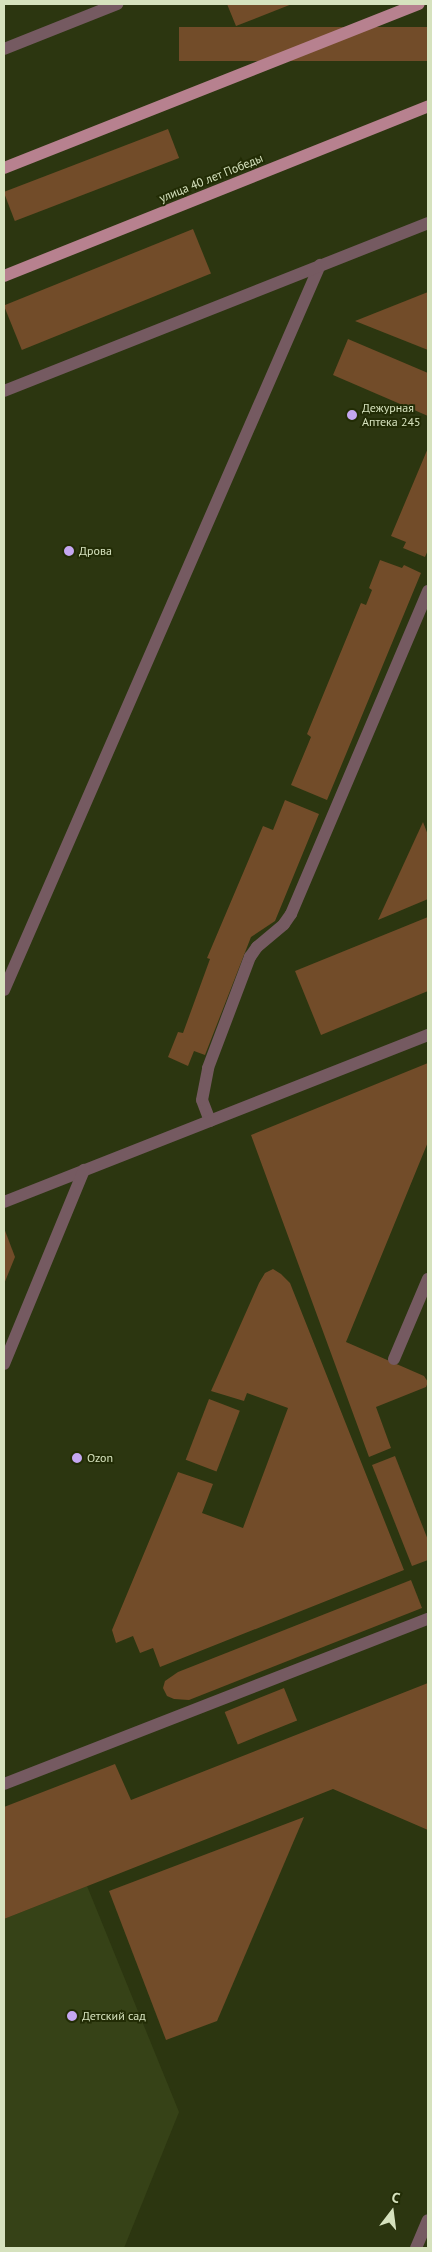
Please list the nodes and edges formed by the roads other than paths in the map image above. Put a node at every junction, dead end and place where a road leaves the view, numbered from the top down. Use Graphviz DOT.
graph roads {
  1 [pos="117,4"];
  2 [pos="419,4"];
  3 [pos="4,49"];
  4 [pos="428,106"];
  5 [pos="4,168"];
  6 [pos="428,223"];
  7 [pos="320,265"];
  8 [pos="4,276"];
  9 [pos="4,391"];
  10 [pos="428,591"];
  11 [pos="4,990"];
  12 [pos="428,1035"];
  13 [pos="210,1121"];
  14 [pos="84,1170"];
  15 [pos="4,1202"];
  16 [pos="428,1279"];
  17 [pos="394,1359"];
  18 [pos="4,1364"];
  19 [pos="428,1619"];
  20 [pos="4,1784"];
  21 [pos="428,2220"];
  22 [pos="416,2248"];
  1 -- 3 [label="street"];
  2 -- 5 [label="main road"];
  4 -- 8 [label="main road, улица 40 лет Победы"];
  6 -- 7 [label="street"];
  7 -- 9 [label="street"];
  7 -- 11 [label="street"];
  10 -- 13 [label="street"];
  12 -- 13 [label="street"];
  13 -- 14 [label="street"];
  14 -- 15 [label="street"];
  14 -- 18 [label="street"];
  16 -- 17 [label="street"];
  19 -- 20 [label="street"];
  21 -- 22 [label="street"];
}
